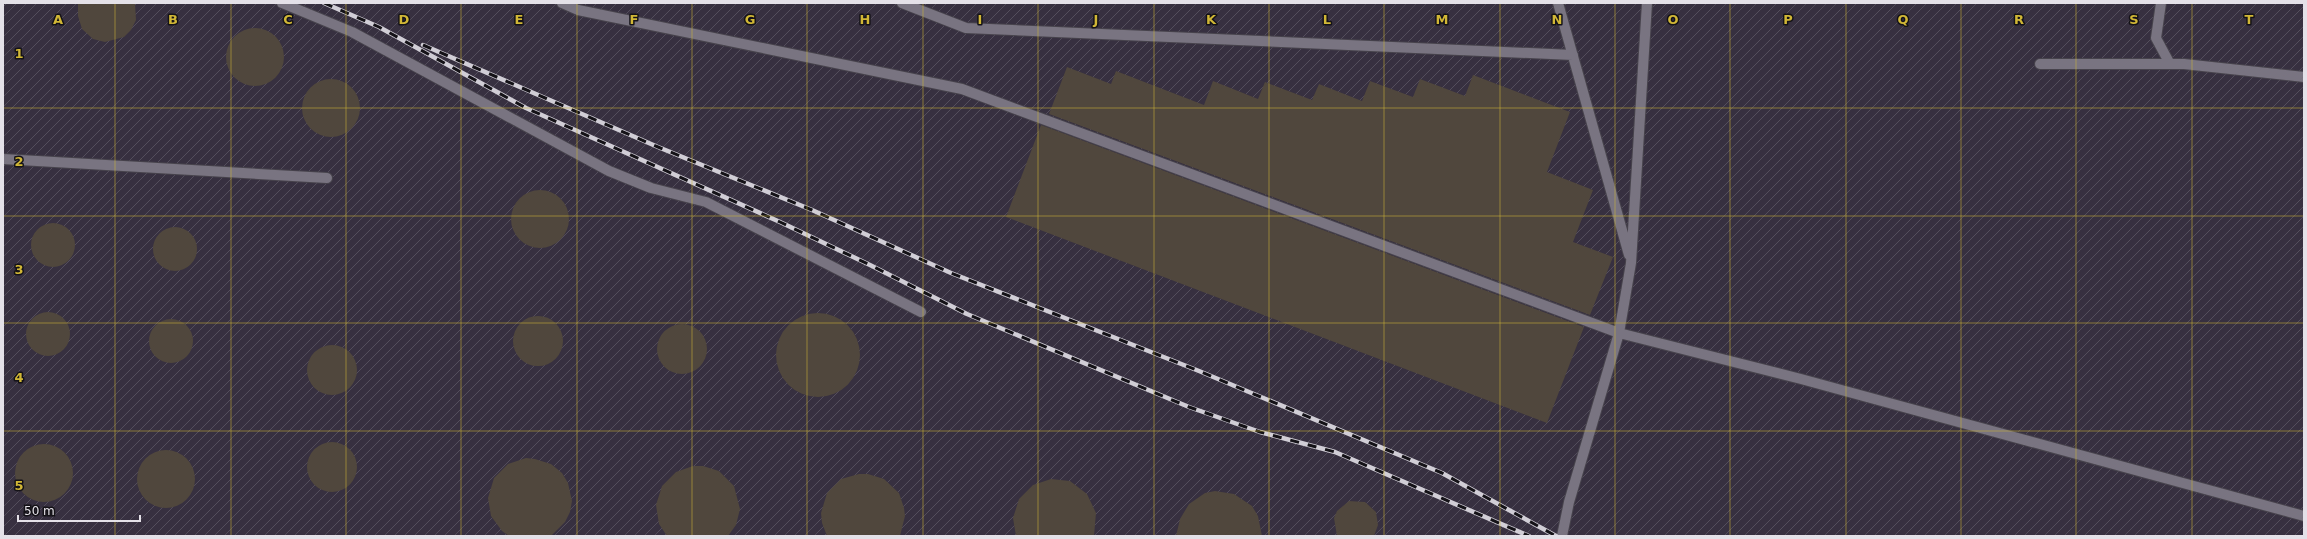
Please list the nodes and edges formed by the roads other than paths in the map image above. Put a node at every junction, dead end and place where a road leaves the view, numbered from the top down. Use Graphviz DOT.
graph roads {
  1 [pos="282,3"];
  2 [pos="562,3"];
  3 [pos="902,3"];
  4 [pos="1558,3"];
  5 [pos="1648,3"];
  6 [pos="2161,3"];
  7 [pos="1573,55"];
  8 [pos="2040,64"];
  9 [pos="2170,64"];
  10 [pos="2304,77"];
  11 [pos="3,159"];
  12 [pos="327,178"];
  13 [pos="1631,263"];
  14 [pos="921,312"];
  15 [pos="1619,333"];
  16 [pos="2304,516"];
  17 [pos="1562,536"];
  1 -- 14 [label="lane"];
  2 -- 15 [label="lane"];
  3 -- 7 [label="lane"];
  4 -- 7 [label="lane"];
  5 -- 13 [label="lane"];
  6 -- 9 [label="lane"];
  7 -- 13 [label="lane"];
  8 -- 9 [label="lane"];
  9 -- 10 [label="lane"];
  11 -- 12 [label="lane"];
  13 -- 15 [label="lane"];
  15 -- 16 [label="lane"];
  15 -- 17 [label="lane"];
}
